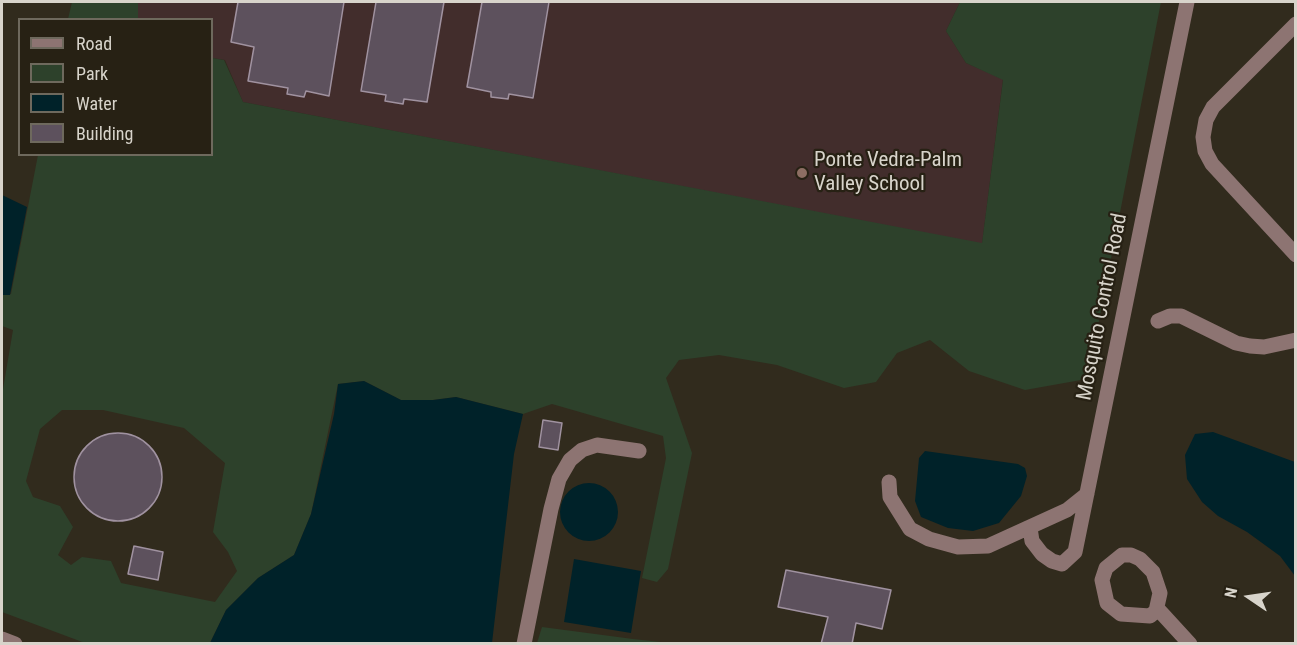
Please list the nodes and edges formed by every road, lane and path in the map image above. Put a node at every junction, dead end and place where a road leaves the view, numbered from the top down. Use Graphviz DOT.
graph roads {
  1 [pos="1187,2"];
  2 [pos="1296,24"];
  3 [pos="1296,255"];
  4 [pos="1158,321"];
  5 [pos="1296,340"];
  6 [pos="639,451"];
  7 [pos="889,482"];
  8 [pos="1086,494"];
  9 [pos="1029,528"];
  10 [pos="1157,608"];
  11 [pos="2,639"];
  12 [pos="15,644"];
  13 [pos="524,644"];
  14 [pos="1190,644"];
  1 -- 8 [label="street, Mosquito Control Road"];
  2 -- 3 [label="street"];
  4 -- 5 [label="street"];
  6 -- 13 [label="street"];
  7 -- 9 [label="street"];
  8 -- 9 [label="street"];
  8 -- 9 [label="street, Mosquito Control Road"];
  10 -- 10 [label="street"];
  10 -- 14 [label="street"];
  11 -- 12 [label="street"];
}
